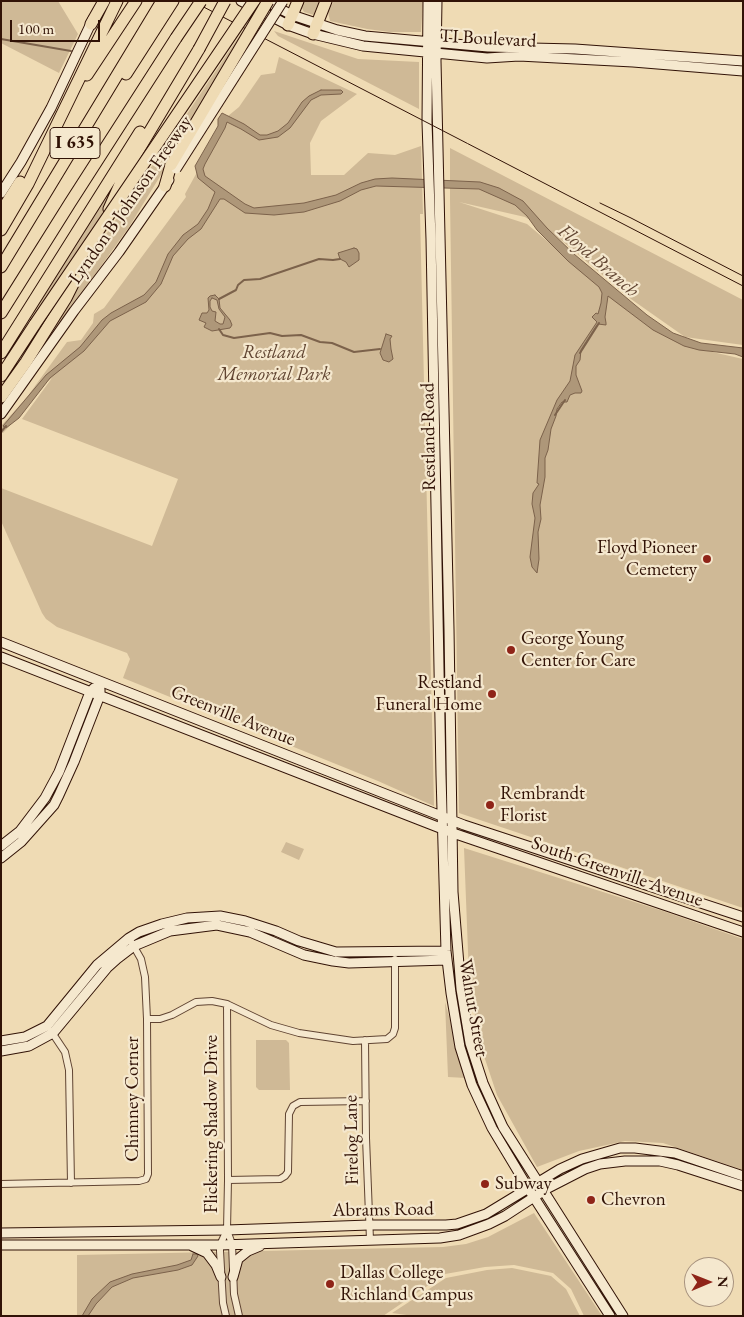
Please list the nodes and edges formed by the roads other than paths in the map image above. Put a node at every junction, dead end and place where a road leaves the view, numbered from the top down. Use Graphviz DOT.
graph roads {
  1 [pos="100,1"];
  2 [pos="104,1"];
  3 [pos="117,1"];
  4 [pos="136,1"];
  5 [pos="162,1"];
  6 [pos="173,1"];
  7 [pos="201,1"];
  8 [pos="224,1"];
  9 [pos="241,1"];
  10 [pos="254,1"];
  11 [pos="266,1"];
  12 [pos="283,1"];
  13 [pos="298,1"];
  14 [pos="326,1"];
  15 [pos="428,1"];
  16 [pos="437,1"];
  17 [pos="290,20"];
  18 [pos="155,21"];
  19 [pos="91,24"];
  20 [pos="315,29"];
  21 [pos="432,42"];
  22 [pos="195,48"];
  23 [pos="432,53"];
  24 [pos="664,60"];
  25 [pos="743,61"];
  26 [pos="743,71"];
  27 [pos="428,148"];
  28 [pos="439,148"];
  29 [pos="174,167"];
  30 [pos="165,186"];
  31 [pos="1,193"];
  32 [pos="1,212"];
  33 [pos="1,230"];
  34 [pos="1,268"];
  35 [pos="1,313"];
  36 [pos="1,353"];
  37 [pos="1,376"];
  38 [pos="1,397"];
  39 [pos="1,414"];
  40 [pos="2,644"];
  41 [pos="1,657"];
  42 [pos="101,680"];
  43 [pos="95,694"];
  44 [pos="255,742"];
  45 [pos="250,754"];
  46 [pos="45,798"];
  47 [pos="54,805"];
  48 [pos="442,816"];
  49 [pos="452,820"];
  50 [pos="442,829"];
  51 [pos="453,833"];
  52 [pos="501,838"];
  53 [pos="1,846"];
  54 [pos="497,849"];
  55 [pos="549,852"];
  56 [pos="1,858"];
  57 [pos="544,864"];
  58 [pos="743,918"];
  59 [pos="743,932"];
  60 [pos="129,938"];
  61 [pos="134,946"];
  62 [pos="394,951"];
  63 [pos="447,955"];
  64 [pos="395,961"];
  65 [pos="227,1004"];
  66 [pos="147,1019"];
  67 [pos="50,1030"];
  68 [pos="365,1040"];
  69 [pos="1,1041"];
  70 [pos="1,1051"];
  71 [pos="486,1089"];
  72 [pos="476,1094"];
  73 [pos="366,1101"];
  74 [pos="699,1166"];
  75 [pos="743,1176"];
  76 [pos="228,1180"];
  77 [pos="537,1182"];
  78 [pos="71,1183"];
  79 [pos="1,1184"];
  80 [pos="743,1186"];
  81 [pos="528,1188"];
  82 [pos="543,1192"];
  83 [pos="534,1197"];
  84 [pos="369,1225"];
  85 [pos="227,1230"];
  86 [pos="1,1233"];
  87 [pos="370,1240"];
  88 [pos="177,1244"];
  89 [pos="232,1244"];
  90 [pos="268,1244"];
  91 [pos="1,1245"];
  92 [pos="220,1245"];
  93 [pos="221,1277"];
  94 [pos="233,1277"];
  95 [pos="226,1316"];
  96 [pos="238,1316"];
  97 [pos="610,1316"];
  98 [pos="623,1316"];
  1 -- 19 [label="main road"];
  2 -- 19 [label="highway"];
  3 -- 33 [label="highway"];
  4 -- 32 [label="highway"];
  5 -- 18 [label="highway, I 635"];
  6 -- 18 [label="highway"];
  7 -- 35 [label="highway, bridge"];
  8 -- 22 [label="highway, I 635, bridge"];
  9 -- 17 [label="main road, TI Boulevard"];
  10 -- 37 [label="highway, bridge"];
  11 -- 17 [label="main road, TI Boulevard"];
  11 -- 29 [label="highway, bridge"];
  12 -- 29 [label="main road, Lyndon B Johnson Freeway, bridge"];
  13 -- 17 [label="highway"];
  14 -- 20 [label="highway"];
  15 -- 21 [label="main road"];
  16 -- 21 [label="main road"];
  17 -- 20 [label="main road, TI Boulevard"];
  18 -- 34 [label="highway, I 635"];
  19 -- 31 [label="main road"];
  20 -- 21 [label="main road, TI Boulevard"];
  20 -- 23 [label="main road, TI Boulevard"];
  21 -- 23 [label="main road"];
  21 -- 24 [label="main road, TI Boulevard"];
  22 -- 36 [label="highway, Lyndon B Johnson Freeway / I 635"];
  22 -- 38 [label="highway"];
  23 -- 24 [label="main road, TI Boulevard"];
  23 -- 27 [label="main road, Restland Road"];
  23 -- 28 [label="main road, Restland Road"];
  24 -- 25 [label="main road, TI Boulevard"];
  24 -- 26 [label="main road, TI Boulevard"];
  27 -- 28 [label="main road"];
  27 -- 48 [label="main road, Restland Road"];
  28 -- 49 [label="main road, Restland Road"];
  29 -- 30 [label="highway"];
  30 -- 39 [label="main road, Lyndon B Johnson Freeway"];
  40 -- 42 [label="main road, Greenville Avenue"];
  41 -- 43 [label="main road, Greenville Avenue"];
  42 -- 43 [label="main road"];
  42 -- 44 [label="main road, Greenville Avenue"];
  43 -- 45 [label="main road, Greenville Avenue"];
  43 -- 46 [label="main road"];
  43 -- 47 [label="main road"];
  44 -- 45 [label="main road"];
  44 -- 48 [label="main road, Greenville Avenue"];
  45 -- 50 [label="main road, Greenville Avenue"];
  46 -- 47 [label="main road"];
  46 -- 53 [label="main road"];
  47 -- 56 [label="main road"];
  48 -- 49 [label="main road, Greenville Avenue"];
  48 -- 50 [label="main road, Walnut Street"];
  49 -- 51 [label="main road, Walnut Street"];
  49 -- 52 [label="main road, South Greenville Avenue"];
  50 -- 51 [label="main road, Greenville Avenue"];
  50 -- 63 [label="main road, Walnut Street"];
  51 -- 54 [label="main road, South Greenville Avenue"];
  51 -- 71 [label="main road, Walnut Street"];
  52 -- 54 [label="main road"];
  52 -- 55 [label="main road, South Greenville Avenue"];
  54 -- 57 [label="main road, South Greenville Avenue"];
  55 -- 57 [label="main road"];
  55 -- 58 [label="main road, South Greenville Avenue"];
  57 -- 59 [label="main road, South Greenville Avenue"];
  60 -- 61 [label="street, Chimney Corner"];
  60 -- 62 [label="main road"];
  60 -- 67 [label="main road"];
  61 -- 64 [label="main road"];
  61 -- 66 [label="street, Chimney Corner"];
  61 -- 67 [label="main road"];
  62 -- 63 [label="main road"];
  62 -- 64 [label="street"];
  63 -- 64 [label="main road"];
  63 -- 72 [label="main road, Walnut Street"];
  64 -- 68 [label="street"];
  65 -- 66 [label="street"];
  65 -- 68 [label="street"];
  65 -- 76 [label="street, Flickering Shadow Drive"];
  66 -- 78 [label="street, Chimney Corner"];
  67 -- 69 [label="main road"];
  67 -- 70 [label="main road"];
  67 -- 78 [label="street"];
  68 -- 73 [label="street, Firelog Lane"];
  71 -- 72 [label="main road"];
  71 -- 77 [label="main road, Walnut Street"];
  72 -- 81 [label="main road, Walnut Street"];
  73 -- 76 [label="street"];
  73 -- 84 [label="street, Firelog Lane"];
  74 -- 75 [label="main road, Abrams Road"];
  74 -- 77 [label="main road, Abrams Road"];
  74 -- 80 [label="main road, Abrams Road"];
  74 -- 82 [label="main road, Abrams Road"];
  76 -- 85 [label="street, Flickering Shadow Drive"];
  77 -- 81 [label="main road, Abrams Road"];
  77 -- 82 [label="main road, Walnut Street"];
  78 -- 79 [label="street, Chimney Corner"];
  81 -- 83 [label="main road, Walnut Street"];
  81 -- 84 [label="main road, Abrams Road"];
  82 -- 83 [label="main road, Abrams Road"];
  82 -- 98 [label="main road, Walnut Street"];
  83 -- 87 [label="main road, Abrams Road"];
  83 -- 97 [label="main road, Walnut Street"];
  84 -- 85 [label="main road, Abrams Road"];
  84 -- 87 [label="street, Firelog Lane"];
  85 -- 86 [label="main road, Abrams Road"];
  85 -- 89 [label="street, Flickering Shadow Drive"];
  85 -- 92 [label="street"];
  87 -- 90 [label="main road, Abrams Road"];
  88 -- 91 [label="main road, Abrams Road"];
  88 -- 92 [label="main road, Abrams Road"];
  88 -- 93 [label="main road"];
  89 -- 90 [label="main road, Abrams Road"];
  89 -- 92 [label="main road, Abrams Road"];
  89 -- 94 [label="street, Flickering Shadow Drive"];
  90 -- 94 [label="main road"];
  92 -- 93 [label="street"];
  93 -- 95 [label="street"];
  94 -- 96 [label="street, Flickering Shadow Drive"];
}
